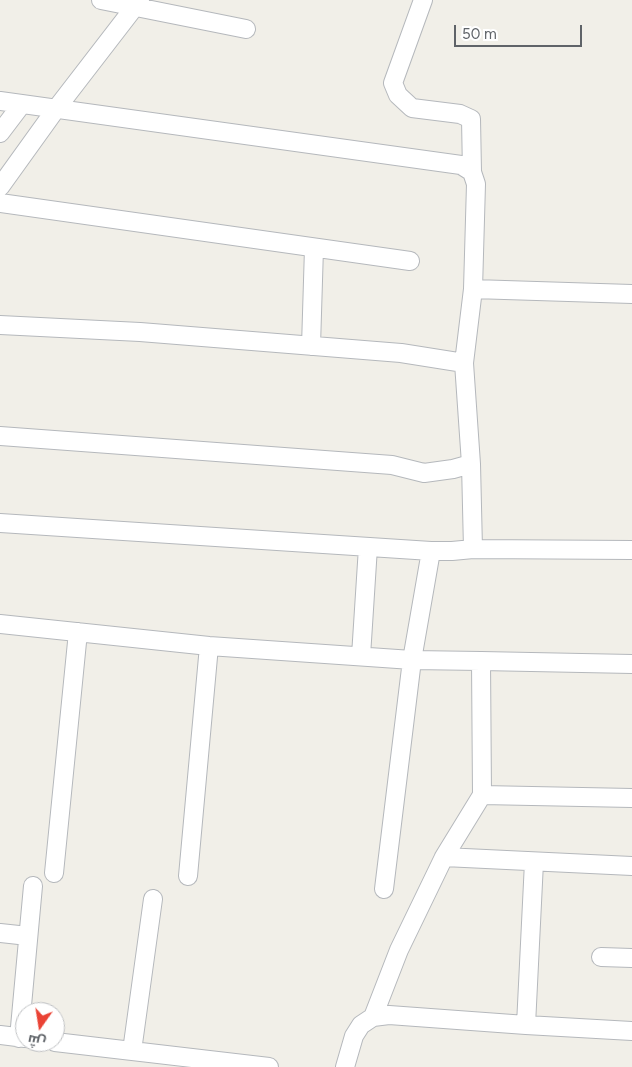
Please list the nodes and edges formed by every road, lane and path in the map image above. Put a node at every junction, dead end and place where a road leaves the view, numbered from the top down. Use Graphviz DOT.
graph roads {
  1 [pos="101,0"];
  2 [pos="423,0"];
  3 [pos="137,4"];
  4 [pos="246,29"];
  5 [pos="0,101"];
  6 [pos="22,104"];
  7 [pos="56,109"];
  8 [pos="0,133"];
  9 [pos="472,172"];
  10 [pos="0,187"];
  11 [pos="0,203"];
  12 [pos="314,248"];
  13 [pos="410,262"];
  14 [pos="473,288"];
  15 [pos="632,294"];
  16 [pos="0,324"];
  17 [pos="311,346"];
  18 [pos="464,363"];
  19 [pos="0,436"];
  20 [pos="471,464"];
  21 [pos="0,523"];
  22 [pos="368,547"];
  23 [pos="473,549"];
  24 [pos="632,550"];
  25 [pos="431,551"];
  26 [pos="0,624"];
  27 [pos="78,632"];
  28 [pos="209,646"];
  29 [pos="361,656"];
  30 [pos="412,660"];
  31 [pos="481,661"];
  32 [pos="632,664"];
  33 [pos="482,795"];
  34 [pos="632,798"];
  35 [pos="444,857"];
  36 [pos="534,862"];
  37 [pos="632,866"];
  38 [pos="54,873"];
  39 [pos="188,876"];
  40 [pos="33,886"];
  41 [pos="384,890"];
  42 [pos="153,898"];
  43 [pos="0,933"];
  44 [pos="28,936"];
  45 [pos="601,957"];
  46 [pos="632,958"];
  47 [pos="24,1002"];
  48 [pos="373,1017"];
  49 [pos="526,1025"];
  50 [pos="632,1031"];
  51 [pos="0,1035"];
  52 [pos="15,1037"];
  53 [pos="65,1043"];
  54 [pos="132,1051"];
  55 [pos="269,1067"];
  56 [pos="345,1067"];
  1 -- 3 [label="street"];
  2 -- 9 [label="street"];
  3 -- 4 [label="street"];
  3 -- 7 [label="street"];
  5 -- 6 [label="street"];
  6 -- 7 [label="street"];
  6 -- 8 [label="street"];
  7 -- 9 [label="street"];
  7 -- 10 [label="street"];
  9 -- 14 [label="street"];
  11 -- 12 [label="street"];
  12 -- 13 [label="street"];
  12 -- 17 [label="street"];
  14 -- 15 [label="street"];
  14 -- 18 [label="street"];
  16 -- 17 [label="street"];
  17 -- 18 [label="street"];
  18 -- 20 [label="street"];
  19 -- 20 [label="street"];
  20 -- 23 [label="street"];
  21 -- 22 [label="street"];
  22 -- 25 [label="street"];
  22 -- 29 [label="street"];
  23 -- 24 [label="street"];
  23 -- 25 [label="street"];
  25 -- 30 [label="street"];
  26 -- 27 [label="street"];
  27 -- 28 [label="street"];
  27 -- 38 [label="street"];
  28 -- 29 [label="street"];
  28 -- 39 [label="street"];
  29 -- 30 [label="street"];
  30 -- 31 [label="street"];
  30 -- 41 [label="street"];
  31 -- 32 [label="street"];
  31 -- 33 [label="street"];
  33 -- 34 [label="street"];
  33 -- 35 [label="street"];
  35 -- 36 [label="street"];
  35 -- 48 [label="street"];
  36 -- 37 [label="street"];
  36 -- 49 [label="street"];
  40 -- 44 [label="street"];
  42 -- 54 [label="street"];
  43 -- 44 [label="street"];
  44 -- 47 [label="street"];
  45 -- 46 [label="street"];
  48 -- 49 [label="street"];
  48 -- 56 [label="street"];
  49 -- 50 [label="street"];
  51 -- 52 [label="street"];
  53 -- 54 [label="street"];
  54 -- 55 [label="street"];
}
